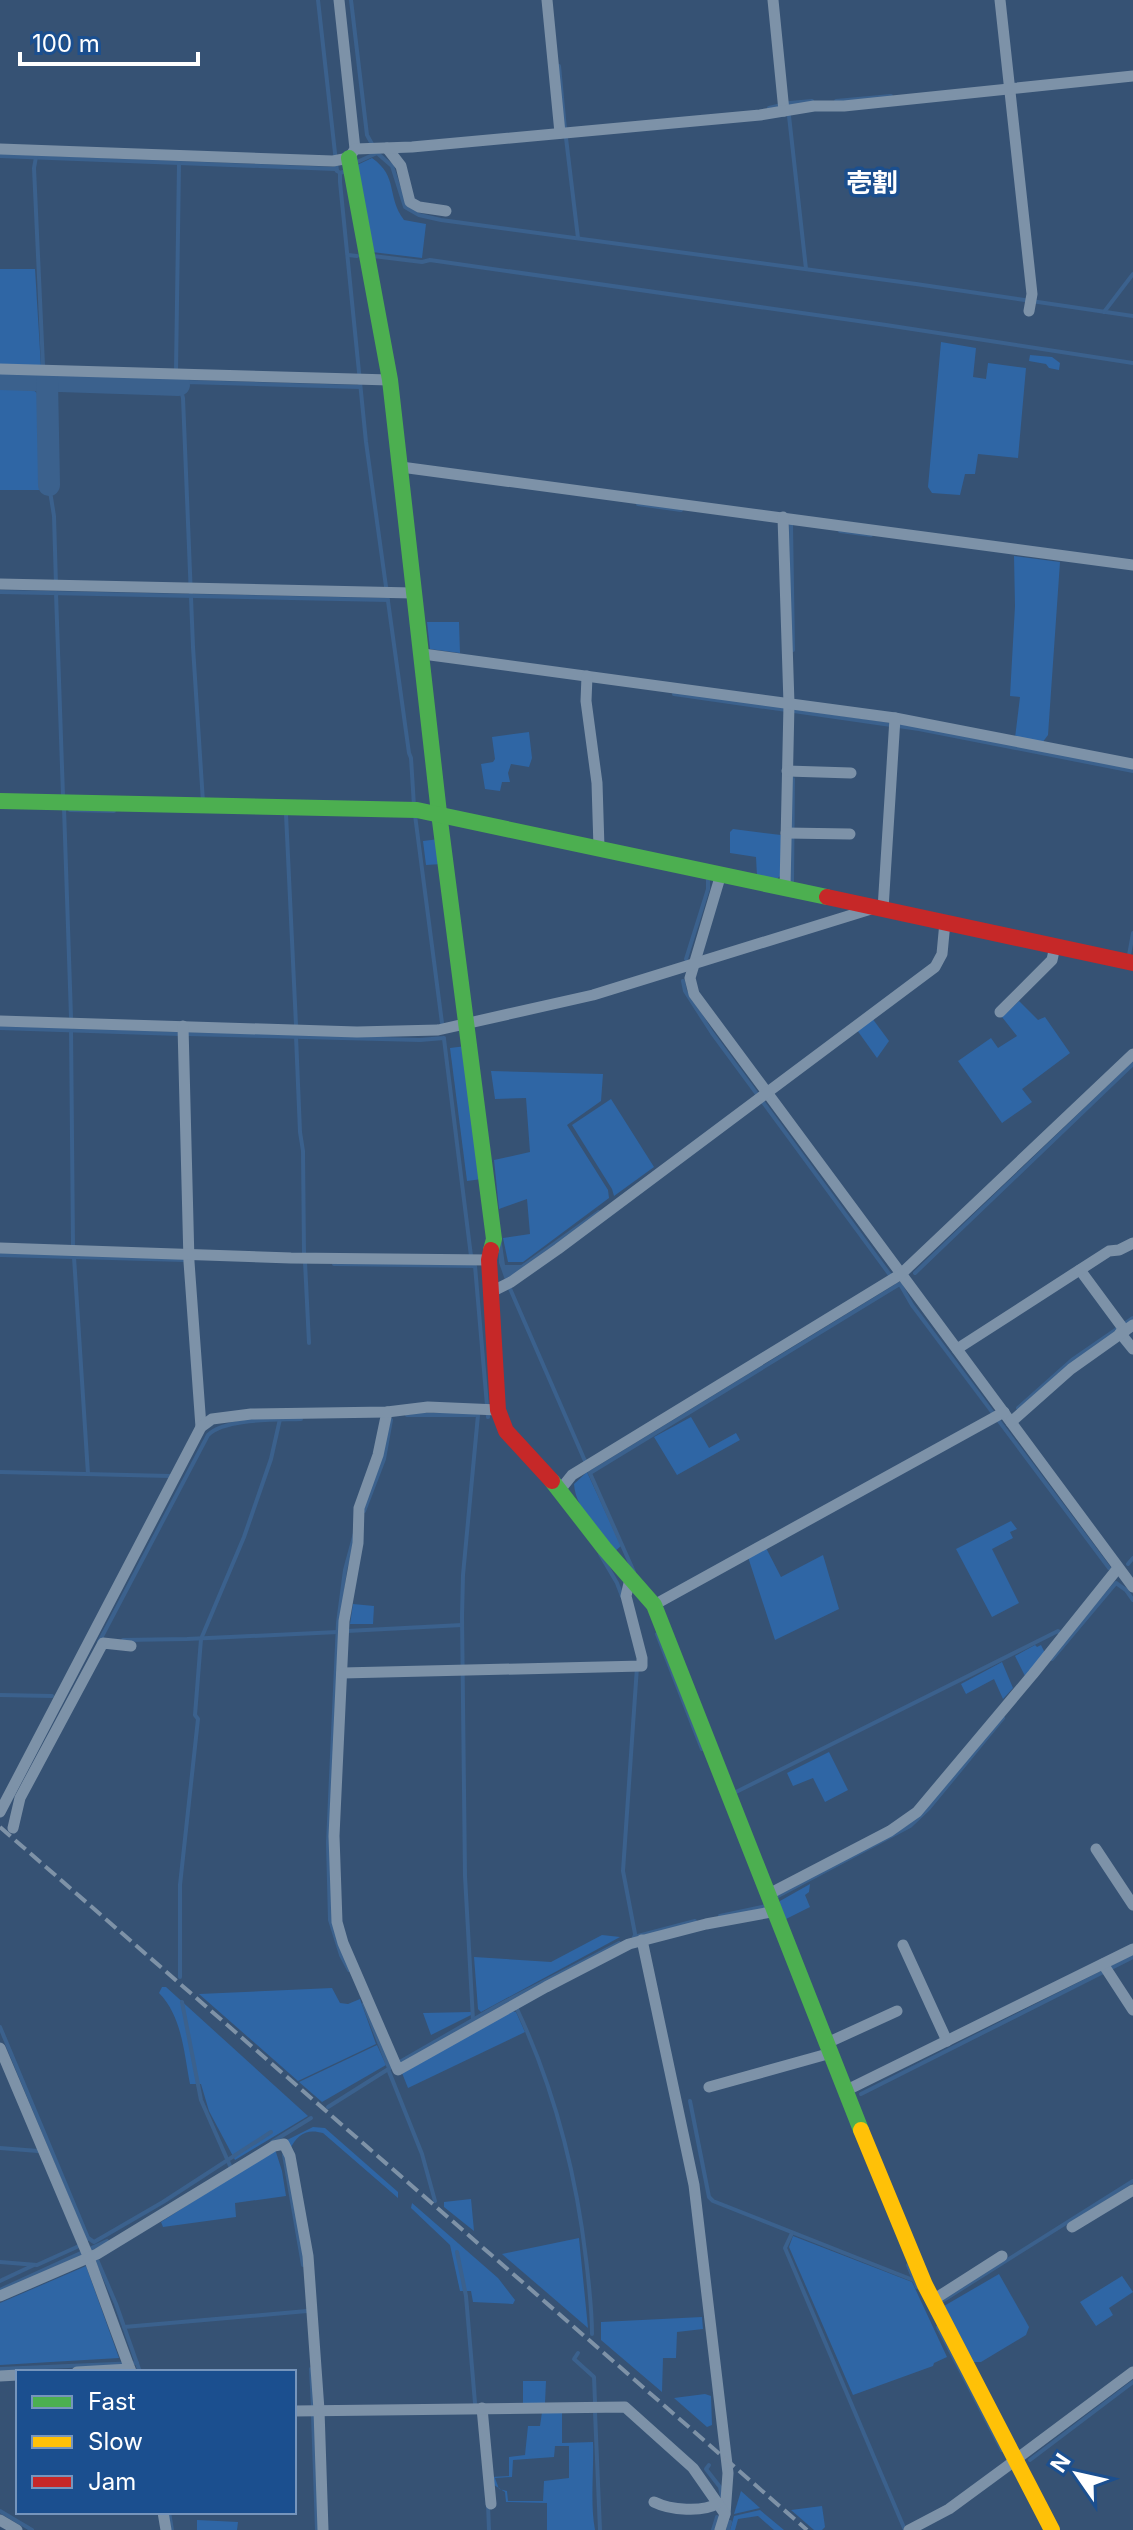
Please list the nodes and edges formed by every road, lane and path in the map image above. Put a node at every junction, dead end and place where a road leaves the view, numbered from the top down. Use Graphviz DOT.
graph roads {
  1 [pos="339,0"];
  2 [pos="547,0"];
  3 [pos="773,0"];
  4 [pos="1000,0"];
  5 [pos="1133,76"];
  6 [pos="1009,88"];
  7 [pos="783,106"];
  8 [pos="559,130"];
  9 [pos="379,148"];
  10 [pos="0,149"];
  11 [pos="344,157"];
  12 [pos="446,211"];
  13 [pos="1030,304"];
  14 [pos="0,369"];
  15 [pos="390,380"];
  16 [pos="402,467"];
  17 [pos="784,521"];
  18 [pos="1133,565"];
  19 [pos="0,584"];
  20 [pos="413,593"];
  21 [pos="424,654"];
  22 [pos="587,676"];
  23 [pos="791,707"];
  24 [pos="895,723"];
  25 [pos="1133,764"];
  26 [pos="787,771"];
  27 [pos="851,773"];
  28 [pos="0,801"];
  29 [pos="444,814"];
  30 [pos="786,833"];
  31 [pos="850,834"];
  32 [pos="599,848"];
  33 [pos="721,874"];
  34 [pos="785,888"];
  35 [pos="879,908"];
  36 [pos="945,922"];
  37 [pos="1055,946"];
  38 [pos="1133,963"];
  39 [pos="693,964"];
  40 [pos="1000,1012"];
  41 [pos="0,1021"];
  42 [pos="466,1023"];
  43 [pos="183,1026"];
  44 [pos="1133,1054"];
  45 [pos="762,1097"];
  46 [pos="1133,1243"];
  47 [pos="0,1248"];
  48 [pos="189,1258"];
  49 [pos="479,1260"];
  50 [pos="1080,1270"];
  51 [pos="901,1274"];
  52 [pos="502,1286"];
  53 [pos="1124,1328"];
  54 [pos="957,1349"];
  55 [pos="1133,1349"];
  56 [pos="491,1410"];
  57 [pos="387,1412"];
  58 [pos="1002,1417"];
  59 [pos="201,1427"];
  60 [pos="560,1490"];
  61 [pos="1128,1575"];
  62 [pos="630,1579"];
  63 [pos="654,1605"];
  64 [pos="96,1644"];
  65 [pos="131,1646"];
  66 [pos="342,1673"];
  67 [pos="15,1796"];
  68 [pos="0,1812"];
  69 [pos="13,1828"];
  70 [pos="1096,1849"];
  71 [pos="770,1905"];
  72 [pos="1133,1905"];
  73 [pos="642,1940"];
  74 [pos="903,1945"];
  75 [pos="1133,1949"];
  76 [pos="1106,1968"];
  77 [pos="1133,2010"];
  78 [pos="897,2011"];
  79 [pos="947,2041"];
  80 [pos="0,2048"];
  81 [pos="829,2048"];
  82 [pos="709,2087"];
  83 [pos="845,2091"];
  84 [pos="1133,2190"];
  85 [pos="1072,2227"];
  86 [pos="88,2251"];
  87 [pos="1002,2256"];
  88 [pos="0,2296"];
  89 [pos="933,2300"];
  90 [pos="130,2367"];
  91 [pos="98,2370"];
  92 [pos="1133,2372"];
  93 [pos="482,2408"];
  94 [pos="319,2410"];
  95 [pos="296,2411"];
  96 [pos="1011,2463"];
  97 [pos="654,2502"];
  98 [pos="491,2504"];
  99 [pos="722,2509"];
  100 [pos="0,2520"];
  101 [pos="17,2530"];
  102 [pos="323,2530"];
  103 [pos="720,2530"];
  104 [pos="909,2530"];
  105 [pos="1052,2530"];
  1 -- 11 [label="street"];
  2 -- 8 [label="street"];
  3 -- 7 [label="street"];
  4 -- 6 [label="street"];
  5 -- 6 [label="street"];
  6 -- 7 [label="street"];
  6 -- 13 [label="street"];
  7 -- 8 [label="street"];
  8 -- 9 [label="street"];
  9 -- 11 [label="street"];
  9 -- 12 [label="street"];
  10 -- 11 [label="street"];
  11 -- 15 [label="street"];
  14 -- 15 [label="street"];
  15 -- 16 [label="street"];
  16 -- 17 [label="street"];
  16 -- 20 [label="street"];
  17 -- 18 [label="street"];
  17 -- 23 [label="street"];
  19 -- 20 [label="street"];
  20 -- 21 [label="street"];
  21 -- 22 [label="street"];
  21 -- 29 [label="street"];
  22 -- 23 [label="street"];
  22 -- 32 [label="street"];
  23 -- 24 [label="street"];
  23 -- 26 [label="street"];
  24 -- 25 [label="street"];
  24 -- 35 [label="street"];
  26 -- 27 [label="street"];
  26 -- 30 [label="street"];
  28 -- 29 [label="street"];
  29 -- 32 [label="street"];
  29 -- 42 [label="street"];
  30 -- 31 [label="street"];
  30 -- 34 [label="street"];
  32 -- 33 [label="street"];
  33 -- 34 [label="street"];
  33 -- 39 [label="street"];
  34 -- 35 [label="street"];
  35 -- 36 [label="street"];
  35 -- 39 [label="street"];
  36 -- 37 [label="street"];
  36 -- 45 [label="street"];
  37 -- 38 [label="street"];
  37 -- 40 [label="street"];
  39 -- 42 [label="street"];
  39 -- 45 [label="street"];
  41 -- 43 [label="street"];
  42 -- 43 [label="street"];
  42 -- 49 [label="street"];
  43 -- 48 [label="street"];
  44 -- 51 [label="street"];
  45 -- 51 [label="street"];
  45 -- 52 [label="street"];
  46 -- 50 [label="street"];
  47 -- 48 [label="street"];
  48 -- 49 [label="street"];
  48 -- 59 [label="street"];
  49 -- 52 [label="street"];
  50 -- 53 [label="street"];
  50 -- 54 [label="street"];
  51 -- 54 [label="street"];
  51 -- 60 [label="street"];
  52 -- 56 [label="street"];
  53 -- 55 [label="street"];
  53 -- 58 [label="street"];
  54 -- 58 [label="street"];
  56 -- 57 [label="street"];
  56 -- 60 [label="street"];
  57 -- 59 [label="street"];
  57 -- 66 [label="street"];
  58 -- 61 [label="street"];
  58 -- 63 [label="street"];
  59 -- 64 [label="street"];
  60 -- 62 [label="street"];
  61 -- 71 [label="street"];
  62 -- 63 [label="street"];
  62 -- 66 [label="street"];
  63 -- 71 [label="street"];
  64 -- 65 [label="street"];
  64 -- 67 [label="street"];
  66 -- 73 [label="street"];
  67 -- 68 [label="street"];
  67 -- 69 [label="street"];
  70 -- 72 [label="street"];
  71 -- 73 [label="street"];
  71 -- 81 [label="street"];
  73 -- 99 [label="street"];
  74 -- 79 [label="street"];
  75 -- 76 [label="street"];
  76 -- 77 [label="street"];
  76 -- 79 [label="street"];
  78 -- 81 [label="street"];
  79 -- 83 [label="street"];
  80 -- 86 [label="street"];
  81 -- 82 [label="street"];
  81 -- 83 [label="street"];
  83 -- 89 [label="street"];
  84 -- 85 [label="street"];
  86 -- 88 [label="street"];
  86 -- 90 [label="street"];
  86 -- 94 [label="street"];
  87 -- 89 [label="street"];
  89 -- 96 [label="street"];
  90 -- 91 [label="street"];
  92 -- 96 [label="street"];
  93 -- 94 [label="street"];
  93 -- 98 [label="street"];
  93 -- 99 [label="street"];
  94 -- 95 [label="street"];
  94 -- 102 [label="street"];
  96 -- 104 [label="street"];
  96 -- 105 [label="street"];
  97 -- 99 [label="street"];
  99 -- 103 [label="street"];
  100 -- 101 [label="street"];
}
